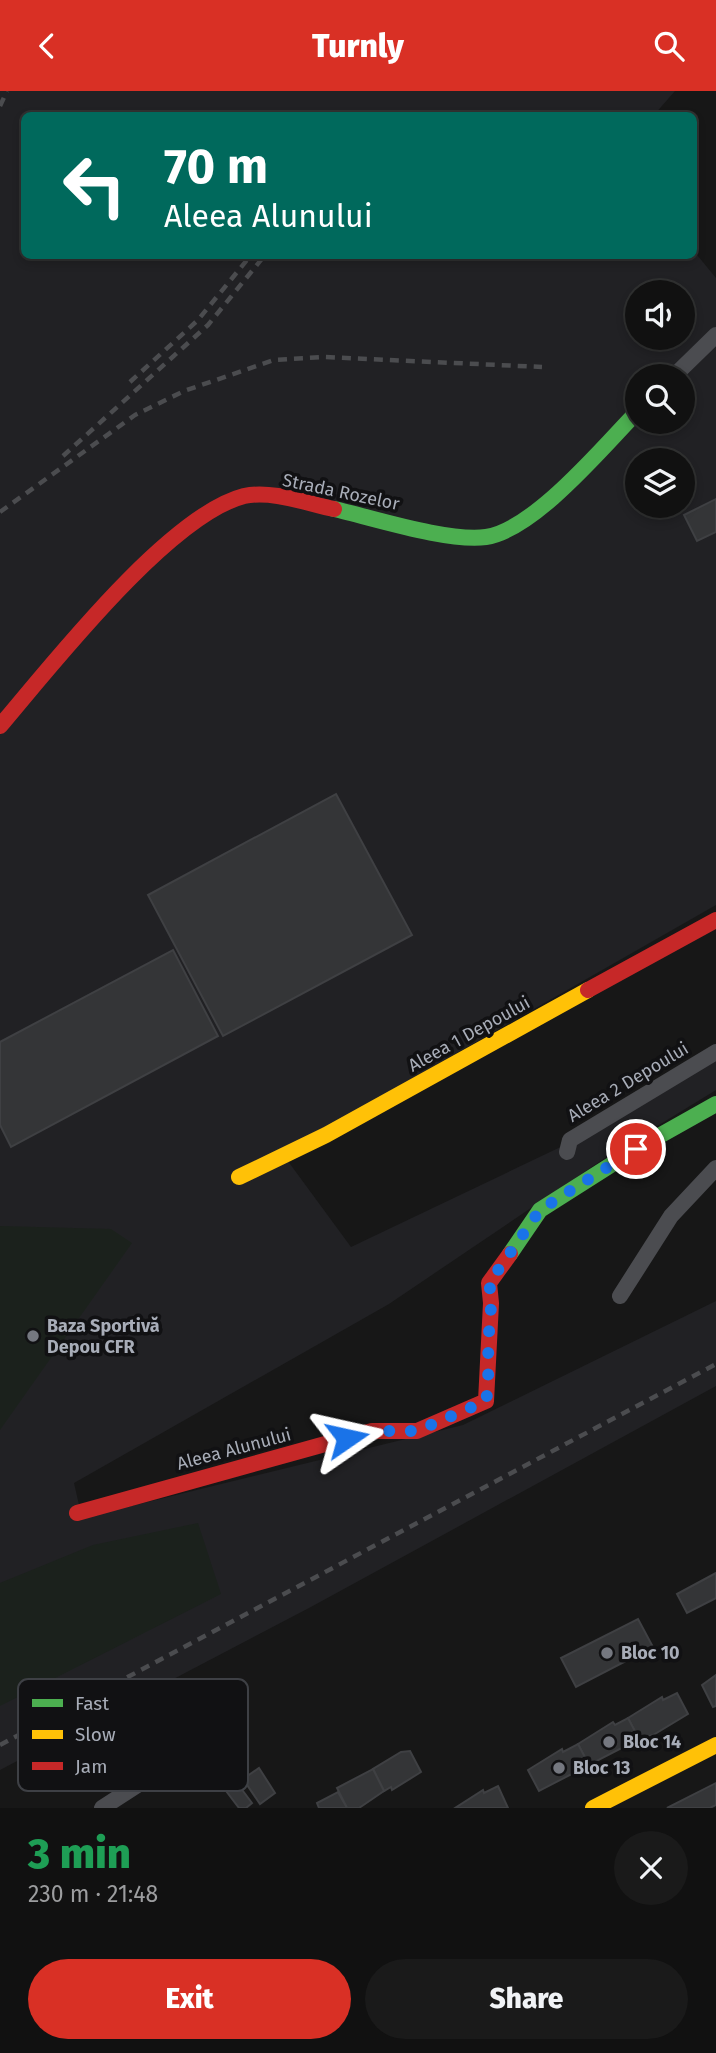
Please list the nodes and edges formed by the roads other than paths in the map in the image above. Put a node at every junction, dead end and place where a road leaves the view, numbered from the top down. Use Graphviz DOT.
graph roads {
  1 [pos="716,335"];
  2 [pos="686,364"];
  3 [pos="625,424"];
  4 [pos="0,726"];
  5 [pos="716,920"];
  6 [pos="716,1052"];
  7 [pos="716,1104"];
  8 [pos="568,1152"];
  9 [pos="716,1168"];
  10 [pos="239,1177"];
  11 [pos="620,1296"];
  12 [pos="77,1513"];
  13 [pos="716,1745"];
  14 [pos="128,1791"];
  15 [pos="102,1808"];
  16 [pos="593,1808"];
  1 -- 2 [label="street"];
  3 -- 4 [label="street, Strada Rozelor"];
  5 -- 10 [label="street, Aleea 1 Depoului"];
  6 -- 8 [label="street, Aleea 2 Depoului"];
  7 -- 12 [label="street, Aleea Alunului"];
  9 -- 11 [label="street"];
  13 -- 16 [label="street"];
  14 -- 15 [label="street"];
}
